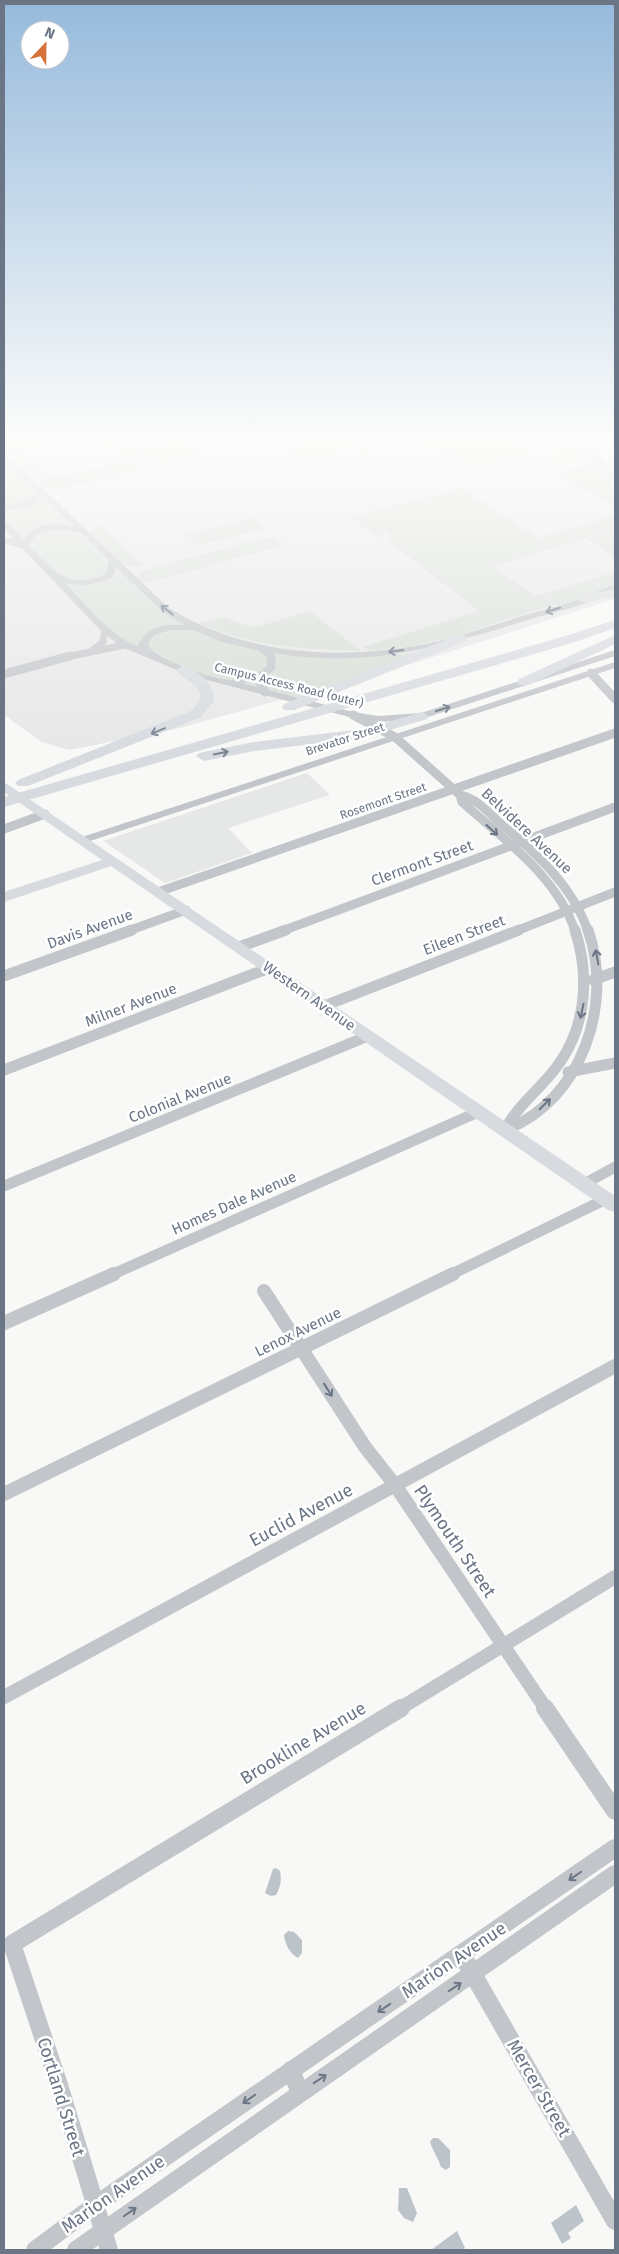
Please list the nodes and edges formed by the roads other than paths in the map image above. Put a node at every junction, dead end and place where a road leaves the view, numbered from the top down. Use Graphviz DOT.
graph roads {
  1 [pos="97,545"];
  2 [pos="25,546"];
  3 [pos="113,561"];
  4 [pos="54,576"];
  5 [pos="615,588"];
  6 [pos="615,592"];
  7 [pos="585,600"];
  8 [pos="615,614"];
  9 [pos="615,624"];
  10 [pos="198,628"];
  11 [pos="105,630"];
  12 [pos="461,638"];
  13 [pos="615,639"];
  14 [pos="125,645"];
  15 [pos="260,647"];
  16 [pos="93,650"];
  17 [pos="615,654"];
  18 [pos="154,658"];
  19 [pos="615,665"];
  20 [pos="183,670"];
  21 [pos="591,673"];
  22 [pos="4,674"];
  23 [pos="260,677"];
  24 [pos="217,680"];
  25 [pos="524,682"];
  26 [pos="265,692"];
  27 [pos="615,699"];
  28 [pos="422,716"];
  29 [pos="386,728"];
  30 [pos="615,733"];
  31 [pos="188,740"];
  32 [pos="4,786"];
  33 [pos="4,791"];
  34 [pos="457,792"];
  35 [pos="4,802"];
  36 [pos="39,805"];
  37 [pos="615,807"];
  38 [pos="4,829"];
  39 [pos="83,840"];
  40 [pos="521,842"];
  41 [pos="510,846"];
  42 [pos="113,861"];
  43 [pos="158,892"];
  44 [pos="615,892"];
  45 [pos="4,897"];
  46 [pos="578,906"];
  47 [pos="186,910"];
  48 [pos="567,911"];
  49 [pos="239,947"];
  50 [pos="269,968"];
  51 [pos="615,972"];
  52 [pos="4,976"];
  53 [pos="600,978"];
  54 [pos="586,981"];
  55 [pos="324,1006"];
  56 [pos="368,1036"];
  57 [pos="615,1063"];
  58 [pos="4,1070"];
  59 [pos="556,1070"];
  60 [pos="572,1072"];
  61 [pos="478,1112"];
  62 [pos="505,1130"];
  63 [pos="615,1167"];
  64 [pos="584,1184"];
  65 [pos="4,1186"];
  66 [pos="611,1202"];
  67 [pos="264,1291"];
  68 [pos="4,1323"];
  69 [pos="302,1348"];
  70 [pos="615,1366"];
  71 [pos="395,1485"];
  72 [pos="4,1494"];
  73 [pos="615,1577"];
  74 [pos="503,1647"];
  75 [pos="4,1696"];
  76 [pos="615,1811"];
  77 [pos="615,1848"];
  78 [pos="615,1874"];
  79 [pos="12,1944"];
  80 [pos="462,1956"];
  81 [pos="473,1974"];
  82 [pos="291,2070"];
  83 [pos="300,2093"];
  84 [pos="94,2206"];
  85 [pos="615,2221"];
  86 [pos="103,2231"];
  87 [pos="35,2250"];
  88 [pos="76,2250"];
  89 [pos="109,2250"];
  1 -- 3 [label="street"];
  2 -- 4 [label="street, Campus Access Road (outer)"];
  3 -- 4 [label="street"];
  10 -- 3 [label="street, one-way"];
  4 -- 11 [label="street, Campus Access Road (outer)"];
  5 -- 7 [label="street"];
  6 -- 7 [label="highway"];
  7 -- 12 [label="street, one-way"];
  8 -- 31 [label="highway"];
  9 -- 36 [label="highway"];
  10 -- 15 [label="street"];
  10 -- 18 [label="street"];
  11 -- 14 [label="street, Campus Access Road (outer)"];
  11 -- 16 [label="street"];
  12 -- 15 [label="street, one-way"];
  12 -- 31 [label="highway"];
  13 -- 25 [label="highway"];
  14 -- 16 [label="street"];
  14 -- 18 [label="street, Campus Access Road (outer)"];
  15 -- 23 [label="street"];
  16 -- 22 [label="street"];
  17 -- 25 [label="street"];
  18 -- 20 [label="street, Campus Access Road (outer)"];
  19 -- 21 [label="street, Brevator Street"];
  20 -- 24 [label="street, Campus Access Road (outer)"];
  20 -- 33 [label="highway, one-way"];
  21 -- 27 [label="street"];
  21 -- 29 [label="street, Brevator Street"];
  23 -- 24 [label="street"];
  23 -- 26 [label="street"];
  24 -- 26 [label="street, Campus Access Road (outer)"];
  28 -- 25 [label="street, one-way"];
  26 -- 29 [label="street, Campus Access Road (outer)"];
  28 -- 29 [label="highway"];
  29 -- 34 [label="street, Belvidere Avenue"];
  36 -- 29 [label="highway, one-way"];
  29 -- 39 [label="street, Brevator Street"];
  30 -- 34 [label="street, Rosemont Street"];
  31 -- 33 [label="highway"];
  32 -- 36 [label="main road, Western Avenue"];
  34 -- 40 [label="street, Belvidere Avenue"];
  34 -- 41 [label="street, Belvidere Avenue, one-way"];
  34 -- 43 [label="street, Rosemont Street"];
  35 -- 36 [label="highway"];
  36 -- 38 [label="street"];
  36 -- 39 [label="main road, Western Avenue"];
  37 -- 40 [label="street, Clermont Street"];
  39 -- 42 [label="main road, Western Avenue"];
  40 -- 41 [label="street, Clermont Street"];
  40 -- 46 [label="street, Belvidere Avenue"];
  41 -- 48 [label="street, Belvidere Avenue"];
  41 -- 49 [label="street, Clermont Street"];
  42 -- 43 [label="main road, Western Avenue"];
  42 -- 45 [label="main road"];
  43 -- 47 [label="main road, Western Avenue"];
  44 -- 46 [label="street, Eileen Street"];
  46 -- 48 [label="street, Eileen Street"];
  53 -- 46 [label="street, Belvidere Avenue, one-way"];
  47 -- 49 [label="main road, Western Avenue"];
  47 -- 52 [label="street, Davis Avenue"];
  48 -- 54 [label="street, Belvidere Avenue"];
  48 -- 55 [label="street, Eileen Street"];
  49 -- 50 [label="main road, Western Avenue"];
  50 -- 55 [label="main road, Western Avenue"];
  50 -- 58 [label="street, Milner Avenue"];
  51 -- 53 [label="street"];
  53 -- 54 [label="street"];
  53 -- 60 [label="street, Belvidere Avenue"];
  54 -- 59 [label="street, Belvidere Avenue, one-way"];
  55 -- 56 [label="main road, Western Avenue"];
  56 -- 61 [label="main road, Western Avenue"];
  56 -- 65 [label="street, Colonial Avenue"];
  57 -- 60 [label="street"];
  59 -- 60 [label="street"];
  59 -- 62 [label="street, Belvidere Avenue"];
  62 -- 60 [label="street, Belvidere Avenue, one-way"];
  61 -- 62 [label="main road, Western Avenue"];
  61 -- 68 [label="street, Homes Dale Avenue"];
  62 -- 64 [label="main road, Western Avenue"];
  63 -- 64 [label="street"];
  64 -- 66 [label="main road, Western Avenue"];
  66 -- 69 [label="street, Lenox Avenue"];
  67 -- 69 [label="street, Plymouth Street"];
  69 -- 71 [label="street, Plymouth Street, one-way"];
  69 -- 72 [label="street, Lenox Avenue"];
  70 -- 71 [label="street, Euclid Avenue"];
  71 -- 74 [label="street, Plymouth Street"];
  71 -- 75 [label="street, Euclid Avenue"];
  73 -- 74 [label="street, Brookline Avenue"];
  74 -- 76 [label="street, Plymouth Street"];
  74 -- 79 [label="street, Brookline Avenue"];
  77 -- 80 [label="street, Marion Avenue, one-way"];
  78 -- 81 [label="street, Marion Avenue"];
  79 -- 84 [label="street, Cortland Street"];
  80 -- 81 [label="street, Mercer Street"];
  80 -- 82 [label="street, Marion Avenue, one-way"];
  83 -- 81 [label="street, Marion Avenue, one-way"];
  81 -- 85 [label="street, Mercer Street"];
  82 -- 83 [label="street"];
  82 -- 84 [label="street, Marion Avenue, one-way"];
  86 -- 83 [label="street, Marion Avenue, one-way"];
  84 -- 86 [label="street, Cortland Street"];
  84 -- 87 [label="street, Marion Avenue"];
  86 -- 88 [label="street, Marion Avenue"];
  86 -- 89 [label="street, Cortland Street"];
}
